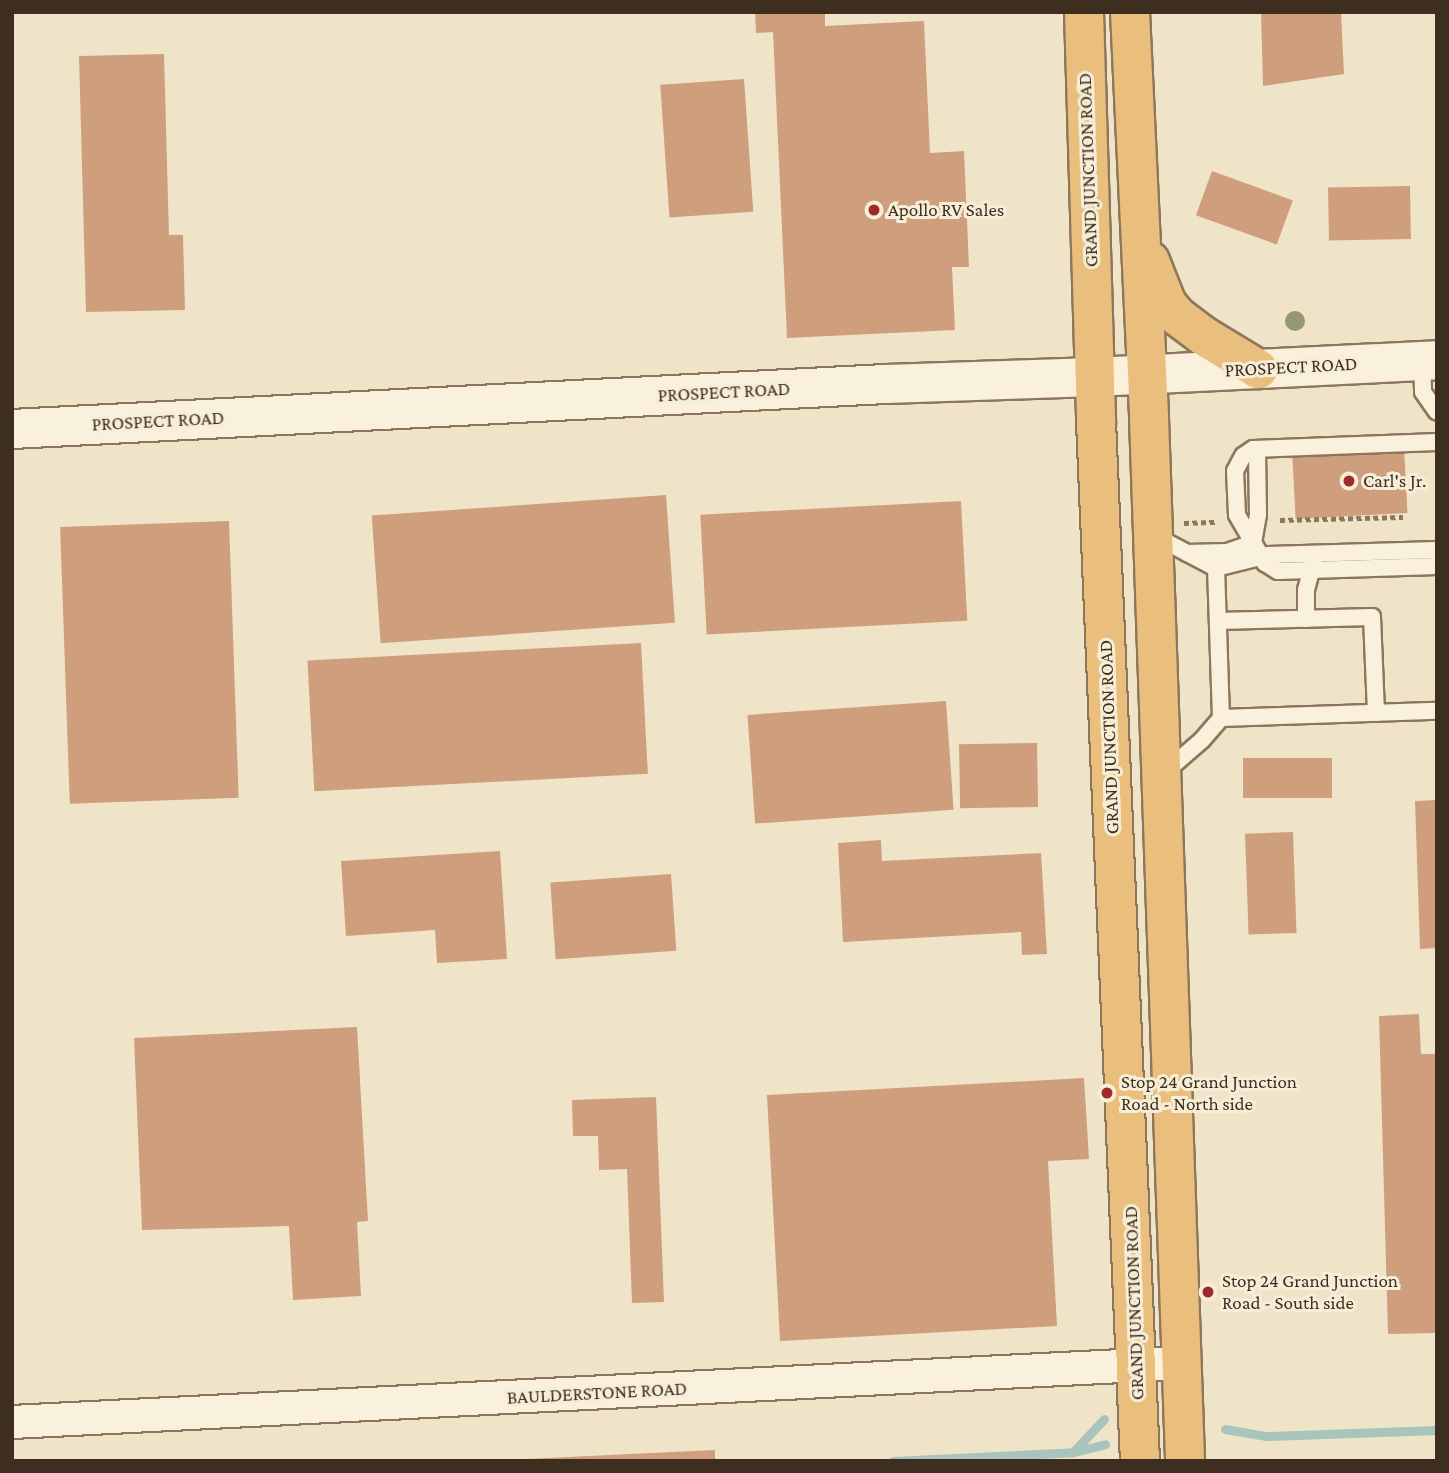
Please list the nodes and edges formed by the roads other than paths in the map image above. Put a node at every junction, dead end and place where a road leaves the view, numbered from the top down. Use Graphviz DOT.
graph roads {
  1 [pos="1084,12"];
  2 [pos="1130,12"];
  3 [pos="1139,233"];
  4 [pos="1429,360"];
  5 [pos="1258,369"];
  6 [pos="1146,374"];
  7 [pos="1094,376"];
  8 [pos="1437,412"];
  9 [pos="12,429"];
  10 [pos="1437,442"];
  11 [pos="1166,529"];
  12 [pos="1257,550"];
  13 [pos="1437,550"];
  14 [pos="1186,553"];
  15 [pos="1313,553"];
  16 [pos="1437,566"];
  17 [pos="1216,568"];
  18 [pos="1313,570"];
  19 [pos="1306,619"];
  20 [pos="1218,621"];
  21 [pos="1437,711"];
  22 [pos="1376,713"];
  23 [pos="1221,718"];
  24 [pos="1161,775"];
  25 [pos="1182,1363"];
  26 [pos="1136,1366"];
  27 [pos="12,1422"];
  28 [pos="1140,1461"];
  29 [pos="1185,1461"];
  1 -- 7 [label="highway, GRAND JUNCTION ROAD"];
  2 -- 3 [label="highway"];
  3 -- 5 [label="highway"];
  3 -- 6 [label="highway"];
  4 -- 5 [label="street, PROSPECT ROAD"];
  4 -- 8 [label="lane"];
  5 -- 6 [label="street, PROSPECT ROAD"];
  6 -- 7 [label="street, PROSPECT ROAD"];
  6 -- 11 [label="highway"];
  7 -- 9 [label="street, PROSPECT ROAD"];
  7 -- 26 [label="highway, GRAND JUNCTION ROAD"];
  10 -- 12 [label="lane"];
  11 -- 14 [label="lane"];
  11 -- 24 [label="highway"];
  12 -- 14 [label="lane"];
  12 -- 15 [label="lane"];
  12 -- 17 [label="lane"];
  12 -- 18 [label="lane"];
  13 -- 15 [label="lane"];
  14 -- 17 [label="lane"];
  15 -- 18 [label="lane"];
  16 -- 18 [label="lane"];
  17 -- 20 [label="lane"];
  18 -- 19 [label="lane"];
  19 -- 20 [label="lane"];
  19 -- 22 [label="lane"];
  20 -- 23 [label="lane"];
  21 -- 22 [label="lane"];
  22 -- 23 [label="lane"];
  23 -- 24 [label="lane"];
  24 -- 25 [label="highway"];
  25 -- 26 [label="street, BAULDERSTONE ROAD"];
  25 -- 29 [label="highway"];
  26 -- 27 [label="street, BAULDERSTONE ROAD"];
  26 -- 28 [label="highway, GRAND JUNCTION ROAD"];
}
